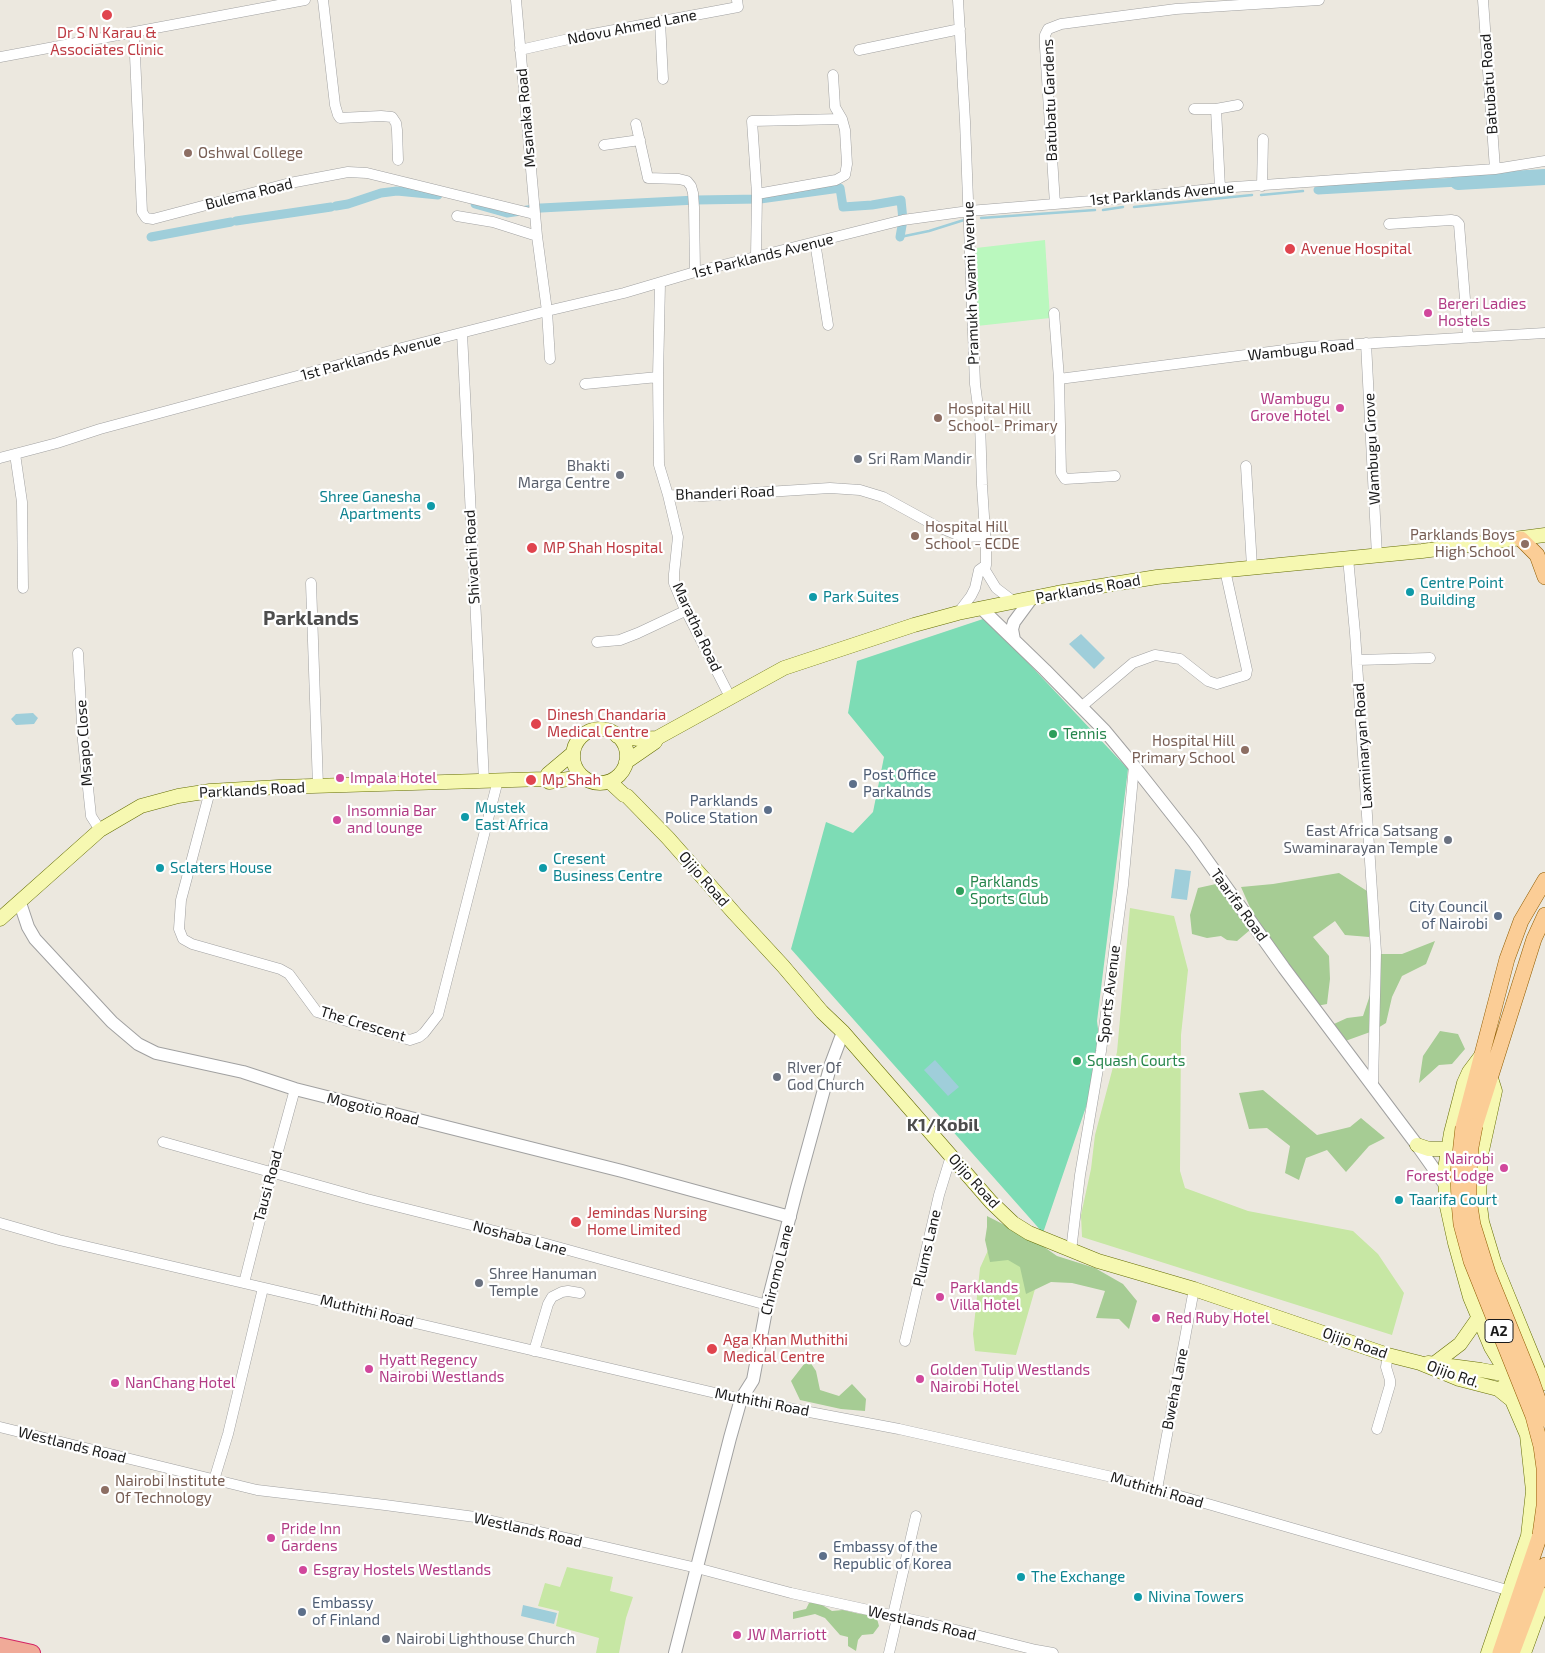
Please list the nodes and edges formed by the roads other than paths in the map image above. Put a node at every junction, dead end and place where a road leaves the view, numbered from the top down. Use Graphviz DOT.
graph roads {
  1 [pos="305,0"];
  2 [pos="323,0"];
  3 [pos="516,0"];
  4 [pos="737,0"];
  5 [pos="958,0"];
  6 [pos="1319,0"];
  7 [pos="1484,0"];
  8 [pos="1214,3"];
  9 [pos="660,22"];
  10 [pos="960,29"];
  11 [pos="134,33"];
  12 [pos="520,50"];
  13 [pos="859,50"];
  14 [pos="0,57"];
  15 [pos="833,75"];
  16 [pos="663,79"];
  17 [pos="1238,106"];
  18 [pos="1194,109"];
  19 [pos="1216,109"];
  20 [pos="842,119"];
  21 [pos="636,124"];
  22 [pos="1263,139"];
  23 [pos="640,140"];
  24 [pos="604,145"];
  25 [pos="398,160"];
  26 [pos="1545,161"];
  27 [pos="1495,169"];
  28 [pos="1262,186"];
  29 [pos="1220,188"];
  30 [pos="757,194"];
  31 [pos="1055,204"];
  32 [pos="968,211"];
  33 [pos="534,214"];
  34 [pos="457,216"];
  35 [pos="1389,224"];
  36 [pos="536,236"];
  37 [pos="815,242"];
  38 [pos="756,257"];
  39 [pos="695,272"];
  40 [pos="660,283"];
  41 [pos="547,311"];
  42 [pos="1054,313"];
  43 [pos="828,325"];
  44 [pos="462,333"];
  45 [pos="1545,333"];
  46 [pos="1468,336"];
  47 [pos="1366,343"];
  48 [pos="550,359"];
  49 [pos="658,377"];
  50 [pos="1059,379"];
  51 [pos="586,384"];
  52 [pos="15,454"];
  53 [pos="0,458"];
  54 [pos="1246,466"];
  55 [pos="1115,476"];
  56 [pos="668,495"];
  57 [pos="985,536"];
  58 [pos="1545,536"];
  59 [pos="1521,539"];
  60 [pos="1377,556"];
  61 [pos="1348,558"];
  62 [pos="986,565"];
  63 [pos="1252,567"];
  64 [pos="1225,570"];
  65 [pos="1545,577"];
  66 [pos="311,583"];
  67 [pos="23,588"];
  68 [pos="1031,599"];
  69 [pos="1013,601"];
  70 [pos="980,608"];
  71 [pos="687,610"];
  72 [pos="958,613"];
  73 [pos="1014,640"];
  74 [pos="597,642"];
  75 [pos="78,653"];
  76 [pos="1430,658"];
  77 [pos="1357,660"];
  78 [pos="730,697"];
  79 [pos="1081,707"];
  80 [pos="617,736"];
  81 [pos="657,738"];
  82 [pos="572,753"];
  83 [pos="625,766"];
  84 [pos="1134,766"];
  85 [pos="581,777"];
  86 [pos="545,779"];
  87 [pos="498,780"];
  88 [pos="484,781"];
  89 [pos="610,782"];
  90 [pos="318,786"];
  91 [pos="210,791"];
  92 [pos="627,796"];
  93 [pos="100,830"];
  94 [pos="1545,880"];
  95 [pos="20,903"];
  96 [pos="1545,915"];
  97 [pos="0,919"];
  98 [pos="843,1032"];
  99 [pos="1480,1056"];
  100 [pos="1490,1075"];
  101 [pos="1374,1085"];
  102 [pos="295,1089"];
  103 [pos="1469,1126"];
  104 [pos="163,1142"];
  105 [pos="1417,1144"];
  106 [pos="1448,1149"];
  107 [pos="951,1156"];
  108 [pos="272,1173"];
  109 [pos="1446,1186"];
  110 [pos="790,1217"];
  111 [pos="0,1223"];
  112 [pos="1071,1251"];
  113 [pos="244,1283"];
  114 [pos="263,1288"];
  115 [pos="1194,1288"];
  116 [pos="580,1294"];
  117 [pos="767,1305"];
  118 [pos="1479,1317"];
  119 [pos="905,1341"];
  120 [pos="534,1351"];
  121 [pos="1388,1354"];
  122 [pos="1436,1363"];
  123 [pos="1420,1364"];
  124 [pos="1508,1375"];
  125 [pos="1543,1377"];
  126 [pos="1545,1398"];
  127 [pos="742,1399"];
  128 [pos="1513,1401"];
  129 [pos="1545,1419"];
  130 [pos="0,1427"];
  131 [pos="1377,1430"];
  132 [pos="214,1480"];
  133 [pos="1157,1489"];
  134 [pos="916,1516"];
  135 [pos="1545,1565"];
  136 [pos="696,1568"];
  137 [pos="1545,1583"];
  138 [pos="1515,1593"];
  139 [pos="1545,1595"];
  140 [pos="893,1615"];
  141 [pos="1526,1616"];
  142 [pos="0,1646"];
  143 [pos="32,1653"];
  144 [pos="675,1653"];
  145 [pos="889,1653"];
  146 [pos="1053,1653"];
  147 [pos="1488,1653"];
  148 [pos="1500,1653"];
  149 [pos="1512,1653"];
  150 [pos="1524,1653"];
  1 -- 11 [label="street"];
  2 -- 25 [label="street"];
  3 -- 12 [label="street, Msanaka Road"];
  4 -- 9 [label="street, Ndovu Ahmed Lane"];
  5 -- 10 [label="street, Pramukh Swami Avenue"];
  6 -- 8 [label="street, Batubatu Gardens"];
  7 -- 27 [label="street, Batubatu Road"];
  8 -- 31 [label="street, Batubatu Gardens"];
  9 -- 12 [label="street, Ndovu Ahmed Lane"];
  9 -- 16 [label="street"];
  10 -- 13 [label="street"];
  10 -- 32 [label="street, Pramukh Swami Avenue"];
  11 -- 14 [label="street"];
  11 -- 33 [label="street, Bulema Road"];
  12 -- 33 [label="street, Msanaka Road"];
  15 -- 20 [label="street"];
  17 -- 19 [label="street"];
  18 -- 19 [label="street"];
  19 -- 29 [label="street"];
  20 -- 30 [label="street"];
  20 -- 30 [label="street"];
  21 -- 23 [label="street"];
  22 -- 28 [label="street"];
  23 -- 24 [label="street"];
  23 -- 39 [label="street"];
  26 -- 27 [label="street, 1st Parklands Avenue"];
  27 -- 28 [label="street, 1st Parklands Avenue"];
  28 -- 29 [label="street, 1st Parklands Avenue"];
  29 -- 31 [label="street, 1st Parklands Avenue"];
  30 -- 38 [label="street"];
  31 -- 32 [label="street, 1st Parklands Avenue"];
  32 -- 37 [label="street, 1st Parklands Avenue"];
  32 -- 57 [label="street, Pramukh Swami Avenue"];
  33 -- 36 [label="street, Msanaka Road"];
  34 -- 36 [label="street"];
  35 -- 46 [label="street"];
  36 -- 41 [label="street, Msanaka Road"];
  37 -- 38 [label="street, 1st Parklands Avenue"];
  37 -- 43 [label="street"];
  38 -- 39 [label="street, 1st Parklands Avenue"];
  39 -- 40 [label="street, 1st Parklands Avenue"];
  40 -- 41 [label="street, 1st Parklands Avenue"];
  40 -- 49 [label="street, Bhanderi Road"];
  41 -- 44 [label="street, 1st Parklands Avenue"];
  41 -- 48 [label="street, Msanaka Road"];
  42 -- 50 [label="street"];
  44 -- 52 [label="street, 1st Parklands Avenue"];
  44 -- 88 [label="street, Shivachi Road"];
  45 -- 46 [label="street, Wambugu Road"];
  46 -- 47 [label="street, Wambugu Road"];
  47 -- 50 [label="street, Wambugu Road"];
  47 -- 60 [label="street, Wambugu Grove"];
  49 -- 51 [label="street"];
  49 -- 56 [label="street, Bhanderi Road"];
  50 -- 55 [label="street"];
  52 -- 53 [label="street, 1st Parklands Avenue"];
  52 -- 67 [label="street"];
  54 -- 63 [label="street"];
  56 -- 57 [label="street, Bhanderi Road"];
  56 -- 71 [label="street, Maratha Road"];
  57 -- 62 [label="street, Pramukh Swami Avenue"];
  58 -- 59 [label="main road, Parklands Road"];
  59 -- 60 [label="main road, Parklands Road"];
  59 -- 65 [label="main road"];
  60 -- 61 [label="main road, Parklands Road"];
  61 -- 63 [label="main road, Parklands Road"];
  61 -- 77 [label="street, Laxminaryan Road"];
  62 -- 69 [label="street, Pramukh Swami Avenue"];
  62 -- 72 [label="street, Pramukh Swami Avenue"];
  63 -- 64 [label="main road, Parklands Road"];
  64 -- 68 [label="main road, Parklands Road"];
  64 -- 79 [label="street"];
  66 -- 90 [label="street"];
  68 -- 69 [label="main road, Parklands Road"];
  68 -- 73 [label="street"];
  69 -- 70 [label="main road, Parklands Road"];
  70 -- 72 [label="main road, Parklands Road"];
  70 -- 73 [label="street, Taarifa Road"];
  71 -- 74 [label="street"];
  71 -- 78 [label="street, Maratha Road"];
  72 -- 78 [label="main road, Parklands Road"];
  73 -- 79 [label="street, Taarifa Road"];
  75 -- 93 [label="street, Msapo Close"];
  76 -- 77 [label="street"];
  77 -- 101 [label="street, Laxminaryan Road"];
  78 -- 81 [label="main road, Parklands Road"];
  79 -- 84 [label="street, Taarifa Road"];
  80 -- 81 [label="main road, Parklands Road"];
  80 -- 82 [label="main road"];
  80 -- 83 [label="main road"];
  81 -- 83 [label="main road, Parklands Road"];
  82 -- 85 [label="main road"];
  82 -- 86 [label="main road"];
  83 -- 89 [label="main road"];
  83 -- 92 [label="main road"];
  84 -- 101 [label="street, Taarifa Road"];
  84 -- 112 [label="street, Sports Avenue"];
  85 -- 86 [label="main road, Parklands Road"];
  85 -- 89 [label="main road"];
  86 -- 87 [label="main road, Parklands Road"];
  87 -- 88 [label="main road, Parklands Road"];
  87 -- 91 [label="street, The Crescent"];
  88 -- 90 [label="main road, Parklands Road"];
  89 -- 92 [label="main road, Ojijo Road"];
  90 -- 91 [label="main road, Parklands Road"];
  91 -- 93 [label="main road, Parklands Road"];
  92 -- 98 [label="main road, Ojijo Road"];
  93 -- 95 [label="main road, Parklands Road"];
  94 -- 99 [label="main road, A2"];
  95 -- 97 [label="main road, Parklands Road"];
  95 -- 102 [label="street, Mogotio Road"];
  96 -- 100 [label="main road, A2"];
  98 -- 107 [label="main road, Ojijo Road"];
  98 -- 110 [label="street, Chiromo Lane"];
  99 -- 103 [label="main road, A2"];
  99 -- 106 [label="main road"];
  100 -- 103 [label="main road, A2"];
  100 -- 125 [label="main road"];
  101 -- 105 [label="street, Taarifa Road"];
  102 -- 108 [label="street, Tausi Road"];
  102 -- 110 [label="street, Mogotio Road"];
  103 -- 129 [label="main road, A2, bridge"];
  103 -- 138 [label="main road, A2, bridge"];
  104 -- 108 [label="street, Noshaba Lane"];
  105 -- 106 [label="main road"];
  105 -- 109 [label="street, Taarifa Road"];
  106 -- 109 [label="main road"];
  107 -- 112 [label="main road, Ojijo Road"];
  107 -- 119 [label="street, Plums Lane"];
  108 -- 113 [label="street, Tausi Road"];
  108 -- 117 [label="street, Noshaba Lane"];
  109 -- 118 [label="main road"];
  110 -- 117 [label="street, Chiromo Lane"];
  111 -- 113 [label="street, Muthithi Road"];
  112 -- 115 [label="main road, Ojijo Road"];
  113 -- 114 [label="street, Muthithi Road"];
  114 -- 120 [label="street, Muthithi Road"];
  114 -- 132 [label="street"];
  115 -- 121 [label="main road, Ojijo Road"];
  115 -- 133 [label="street, Bweha Lane"];
  116 -- 120 [label="street"];
  117 -- 127 [label="street, Chiromo Lane"];
  118 -- 122 [label="main road"];
  118 -- 124 [label="main road"];
  120 -- 127 [label="street, Muthithi Road"];
  121 -- 123 [label="main road, Ojijo Road"];
  121 -- 131 [label="street"];
  122 -- 123 [label="main road, Ojijo Rd."];
  122 -- 124 [label="main road, Ojijo Rd."];
  123 -- 128 [label="main road, Ojijo Rd."];
  124 -- 125 [label="main road"];
  124 -- 128 [label="main road"];
  126 -- 128 [label="main road, Ojijo Rd."];
  127 -- 133 [label="street, Muthithi Road"];
  127 -- 136 [label="street, Chiromo Lane"];
  128 -- 138 [label="main road"];
  130 -- 132 [label="street, Westlands Road"];
  132 -- 136 [label="street, Westlands Road"];
  133 -- 138 [label="street, Muthithi Road"];
  134 -- 140 [label="street"];
  135 -- 141 [label="main road"];
  136 -- 140 [label="street, Westlands Road"];
  136 -- 144 [label="street, Chiromo Lane"];
  137 -- 141 [label="main road"];
  138 -- 147 [label="main road"];
  138 -- 148 [label="main road, A2"];
  139 -- 150 [label="main road"];
  140 -- 145 [label="street"];
  140 -- 146 [label="street, Westlands Road"];
  141 -- 149 [label="main road"];
  142 -- 143 [label="highway"];
}
